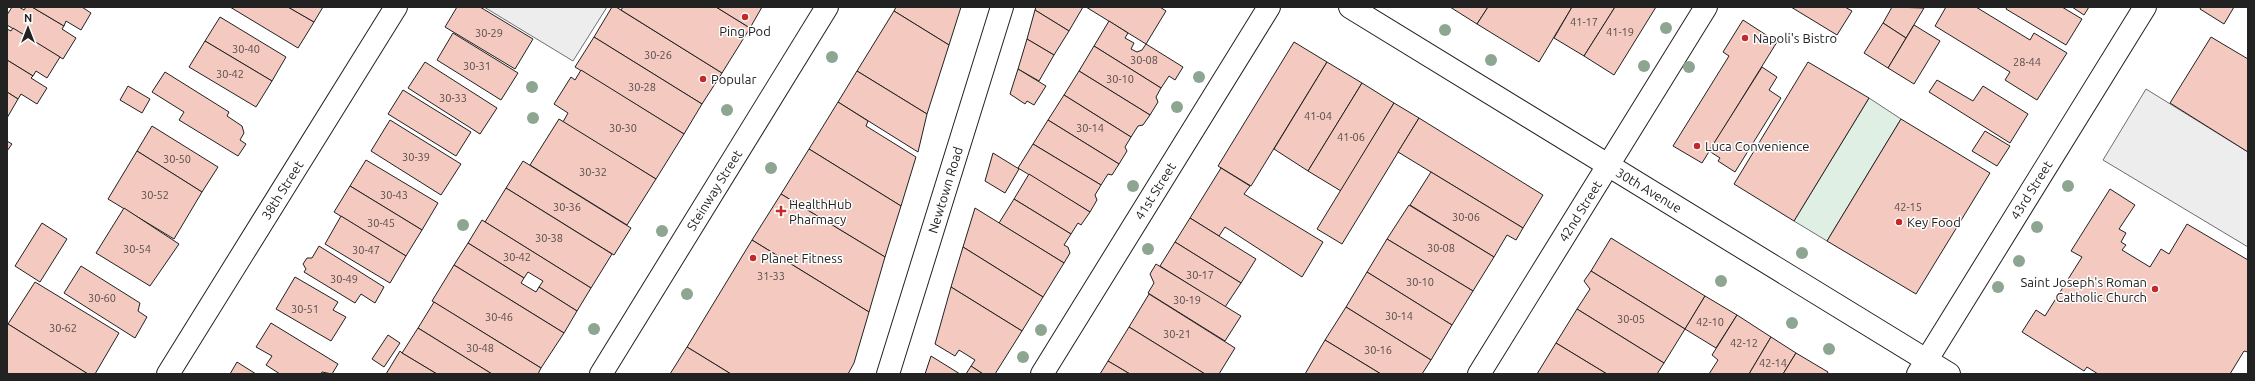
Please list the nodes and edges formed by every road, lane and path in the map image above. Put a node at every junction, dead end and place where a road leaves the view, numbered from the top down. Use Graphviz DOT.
graph roads {
  1 [pos="396,7"];
  2 [pos="827,7"];
  3 [pos="1002,7"];
  4 [pos="1269,7"];
  5 [pos="1350,7"];
  6 [pos="1706,7"];
  7 [pos="2145,7"];
  8 [pos="1608,165"];
  9 [pos="1922,367"];
  10 [pos="168,374"];
  11 [pos="601,374"];
  12 [pos="888,374"];
  13 [pos="1042,374"];
  14 [pos="1479,374"];
  15 [pos="1949,374"];
  1 -- 10 [label="street, 38th Street"];
  2 -- 11 [label="street, Steinway Street"];
  3 -- 12 [label="street, Newtown Road"];
  4 -- 13 [label="street, 41st Street"];
  5 -- 8 [label="street, 30th Avenue"];
  6 -- 8 [label="street, 42nd Street"];
  7 -- 9 [label="street, 43rd Street"];
  8 -- 9 [label="street, 30th Avenue"];
  8 -- 14 [label="street, 42nd Street"];
  9 -- 15 [label="street, 30th Avenue"];
}
